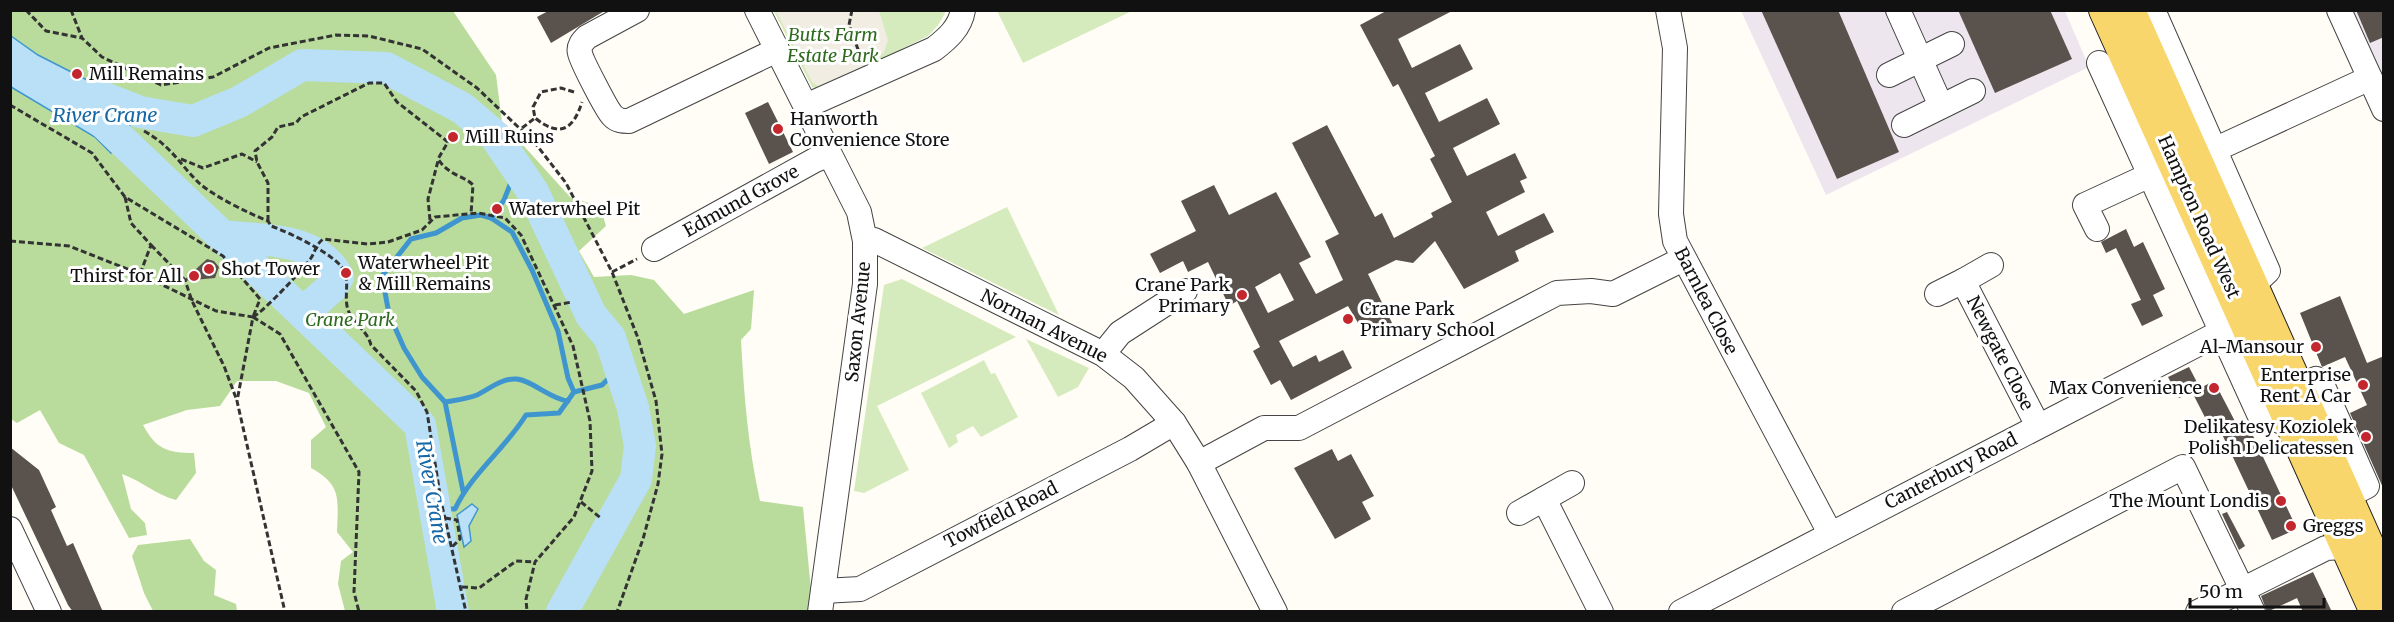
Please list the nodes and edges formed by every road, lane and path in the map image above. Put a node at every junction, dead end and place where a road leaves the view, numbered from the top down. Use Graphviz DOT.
graph roads {
  1 [pos="26,10"];
  2 [pos="71,10"];
  3 [pos="637,10"];
  4 [pos="757,10"];
  5 [pos="852,10"];
  6 [pos="963,10"];
  7 [pos="1668,10"];
  8 [pos="1898,10"];
  9 [pos="2104,10"];
  10 [pos="2130,10"];
  11 [pos="2153,10"];
  12 [pos="2339,10"];
  13 [pos="82,38"];
  14 [pos="1952,44"];
  15 [pos="777,50"];
  16 [pos="1920,60"];
  17 [pos="2099,63"];
  18 [pos="866,70"];
  19 [pos="1889,75"];
  20 [pos="2370,78"];
  21 [pos="1973,91"];
  22 [pos="10,105"];
  23 [pos="806,106"];
  24 [pos="1941,106"];
  25 [pos="2384,109"];
  26 [pos="535,118"];
  27 [pos="1904,125"];
  28 [pos="522,128"];
  29 [pos="144,131"];
  30 [pos="2214,150"];
  31 [pos="828,155"];
  32 [pos="179,159"];
  33 [pos="438,159"];
  34 [pos="257,162"];
  35 [pos="2150,175"];
  36 [pos="125,197"];
  37 [pos="471,214"];
  38 [pos="430,220"];
  39 [pos="268,221"];
  40 [pos="2097,229"];
  41 [pos="10,241"];
  42 [pos="865,241"];
  43 [pos="151,245"];
  44 [pos="315,247"];
  45 [pos="654,249"];
  46 [pos="1683,260"];
  47 [pos="1991,265"];
  48 [pos="612,272"];
  49 [pos="140,274"];
  50 [pos="1963,281"];
  51 [pos="1185,291"];
  52 [pos="1937,294"];
  53 [pos="2232,294"];
  54 [pos="192,301"];
  55 [pos="572,302"];
  56 [pos="555,305"];
  57 [pos="253,317"];
  58 [pos="2221,332"];
  59 [pos="1103,354"];
  60 [pos="237,401"];
  61 [pos="1174,423"];
  62 [pos="2291,425"];
  63 [pos="2038,426"];
  64 [pos="1199,463"];
  65 [pos="1572,483"];
  66 [pos="1544,499"];
  67 [pos="581,502"];
  68 [pos="1519,513"];
  69 [pos="445,518"];
  70 [pos="602,519"];
  71 [pos="10,529"];
  72 [pos="1830,533"];
  73 [pos="2366,546"];
  74 [pos="452,547"];
  75 [pos="535,562"];
  76 [pos="2384,579"];
  77 [pos="462,586"];
  78 [pos="822,601"];
  79 [pos="2248,601"];
  80 [pos="1269,609"];
  81 [pos="49,612"];
  82 [pos="285,612"];
  83 [pos="358,612"];
  84 [pos="466,612"];
  85 [pos="527,612"];
  86 [pos="617,612"];
  87 [pos="1601,612"];
  88 [pos="1681,612"];
  89 [pos="1904,612"];
  90 [pos="2198,612"];
  91 [pos="2375,612"];
  1 -- 13 [label="path"];
  2 -- 13 [label="path"];
  3 -- 15 [label="street"];
  4 -- 15 [label="street, Saxon Avenue"];
  5 -- 18 [label="path"];
  6 -- 23 [label="street"];
  7 -- 46 [label="street, Barnlea Close"];
  8 -- 16 [label="street"];
  9 -- 53 [label="main road, Hampton Road West"];
  10 -- 53 [label="main road, Hampton Road West"];
  11 -- 30 [label="street, Hampton Road West"];
  12 -- 20 [label="street"];
  13 -- 28 [label="path"];
  14 -- 16 [label="street"];
  15 -- 23 [label="street, Saxon Avenue"];
  16 -- 19 [label="street"];
  16 -- 24 [label="street"];
  17 -- 35 [label="street, Hampton Road West"];
  20 -- 25 [label="street"];
  20 -- 30 [label="street"];
  21 -- 24 [label="street"];
  22 -- 36 [label="path"];
  23 -- 31 [label="street, Saxon Avenue"];
  24 -- 27 [label="street"];
  26 -- 26 [label="path"];
  26 -- 28 [label="path"];
  28 -- 48 [label="path"];
  29 -- 32 [label="path"];
  30 -- 53 [label="street, Hampton Road West"];
  31 -- 42 [label="street, Saxon Avenue"];
  31 -- 45 [label="street, Edmund Grove"];
  32 -- 34 [label="path"];
  32 -- 39 [label="path"];
  33 -- 34 [label="path"];
  33 -- 37 [label="path"];
  33 -- 38 [label="path"];
  34 -- 39 [label="path"];
  35 -- 40 [label="street"];
  35 -- 53 [label="street, Hampton Road West"];
  36 -- 43 [label="path"];
  36 -- 57 [label="path"];
  37 -- 38 [label="path"];
  37 -- 56 [label="path"];
  38 -- 44 [label="path"];
  39 -- 44 [label="path"];
  41 -- 49 [label="path"];
  42 -- 59 [label="street, Norman Avenue"];
  42 -- 78 [label="street, Saxon Avenue"];
  43 -- 49 [label="path"];
  43 -- 54 [label="path"];
  44 -- 57 [label="path"];
  44 -- 69 [label="path"];
  45 -- 48 [label="path"];
  46 -- 64 [label="street"];
  46 -- 72 [label="street, Barnlea Close"];
  47 -- 50 [label="street, Newgate Close"];
  48 -- 86 [label="path"];
  49 -- 54 [label="path"];
  50 -- 52 [label="street, Newgate Close"];
  50 -- 63 [label="street, Newgate Close"];
  51 -- 59 [label="street"];
  53 -- 58 [label="street, Hampton Road West"];
  53 -- 62 [label="main road, Hampton Road West"];
  53 -- 73 [label="main road, Hampton Road West"];
  54 -- 57 [label="path"];
  54 -- 60 [label="path"];
  55 -- 56 [label="path"];
  56 -- 67 [label="path"];
  57 -- 60 [label="path"];
  57 -- 83 [label="path"];
  58 -- 62 [label="street, Hampton Road West"];
  58 -- 63 [label="street, Canterbury Road"];
  59 -- 61 [label="street, Norman Avenue"];
  60 -- 82 [label="path"];
  61 -- 64 [label="street, Norman Avenue"];
  61 -- 78 [label="street, Towfield Road"];
  62 -- 73 [label="main road, Hampton Road West"];
  63 -- 72 [label="street, Canterbury Road"];
  64 -- 80 [label="street, Norman Avenue"];
  65 -- 66 [label="street"];
  66 -- 68 [label="street"];
  66 -- 87 [label="street"];
  67 -- 70 [label="path"];
  67 -- 75 [label="path"];
  69 -- 74 [label="path"];
  69 -- 74 [label="path"];
  71 -- 81 [label="street"];
  72 -- 88 [label="street, Canterbury Road"];
  73 -- 76 [label="main road, Hampton Road West"];
  73 -- 79 [label="street"];
  73 -- 91 [label="main road, Hampton Road West"];
  74 -- 77 [label="path"];
  75 -- 77 [label="path"];
  75 -- 85 [label="path"];
  77 -- 84 [label="path"];
  79 -- 89 [label="street"];
  79 -- 90 [label="street"];
}
